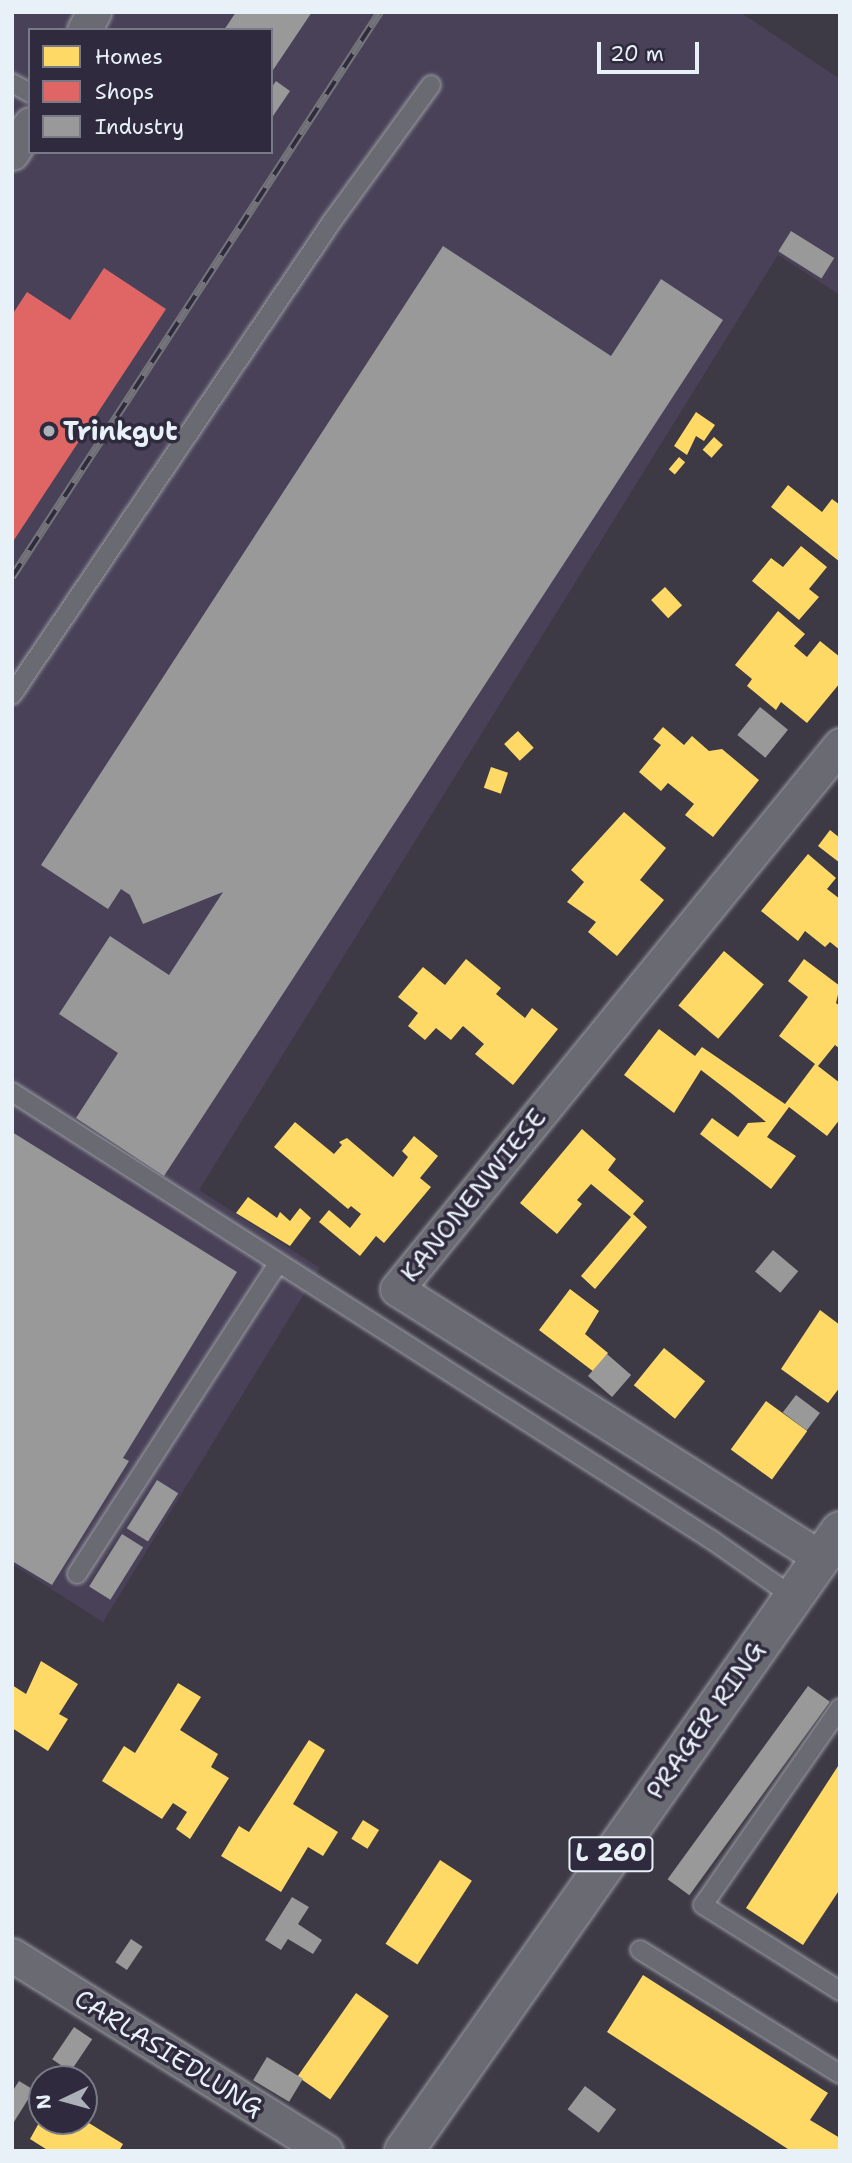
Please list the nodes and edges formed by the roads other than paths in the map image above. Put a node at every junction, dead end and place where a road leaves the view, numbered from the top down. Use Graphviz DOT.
graph roads {
  1 [pos="94,12"];
  2 [pos="85,28"];
  3 [pos="12,83"];
  4 [pos="431,85"];
  5 [pos="28,92"];
  6 [pos="28,127"];
  7 [pos="12,153"];
  8 [pos="12,695"];
  9 [pos="840,745"];
  10 [pos="12,1092"];
  11 [pos="277,1265"];
  12 [pos="830,1545"];
  13 [pos="77,1574"];
  14 [pos="792,1597"];
  15 [pos="840,1708"];
  16 [pos="640,1950"];
  17 [pos="12,1955"];
  18 [pos="840,1991"];
  19 [pos="840,2074"];
  20 [pos="326,2151"];
  21 [pos="404,2151"];
  1 -- 2 [label="street"];
  3 -- 5 [label="lane"];
  4 -- 8 [label="lane"];
  6 -- 7 [label="street"];
  9 -- 12 [label="street, KANONENWIESE"];
  10 -- 11 [label="lane"];
  11 -- 13 [label="lane"];
  11 -- 14 [label="lane"];
  12 -- 14 [label="main road, PRAGER RING / L 260"];
  14 -- 21 [label="main road, PRAGER RING / L 260"];
  15 -- 18 [label="lane"];
  16 -- 19 [label="lane"];
  17 -- 20 [label="street, CARLASIEDLUNG"];
}
